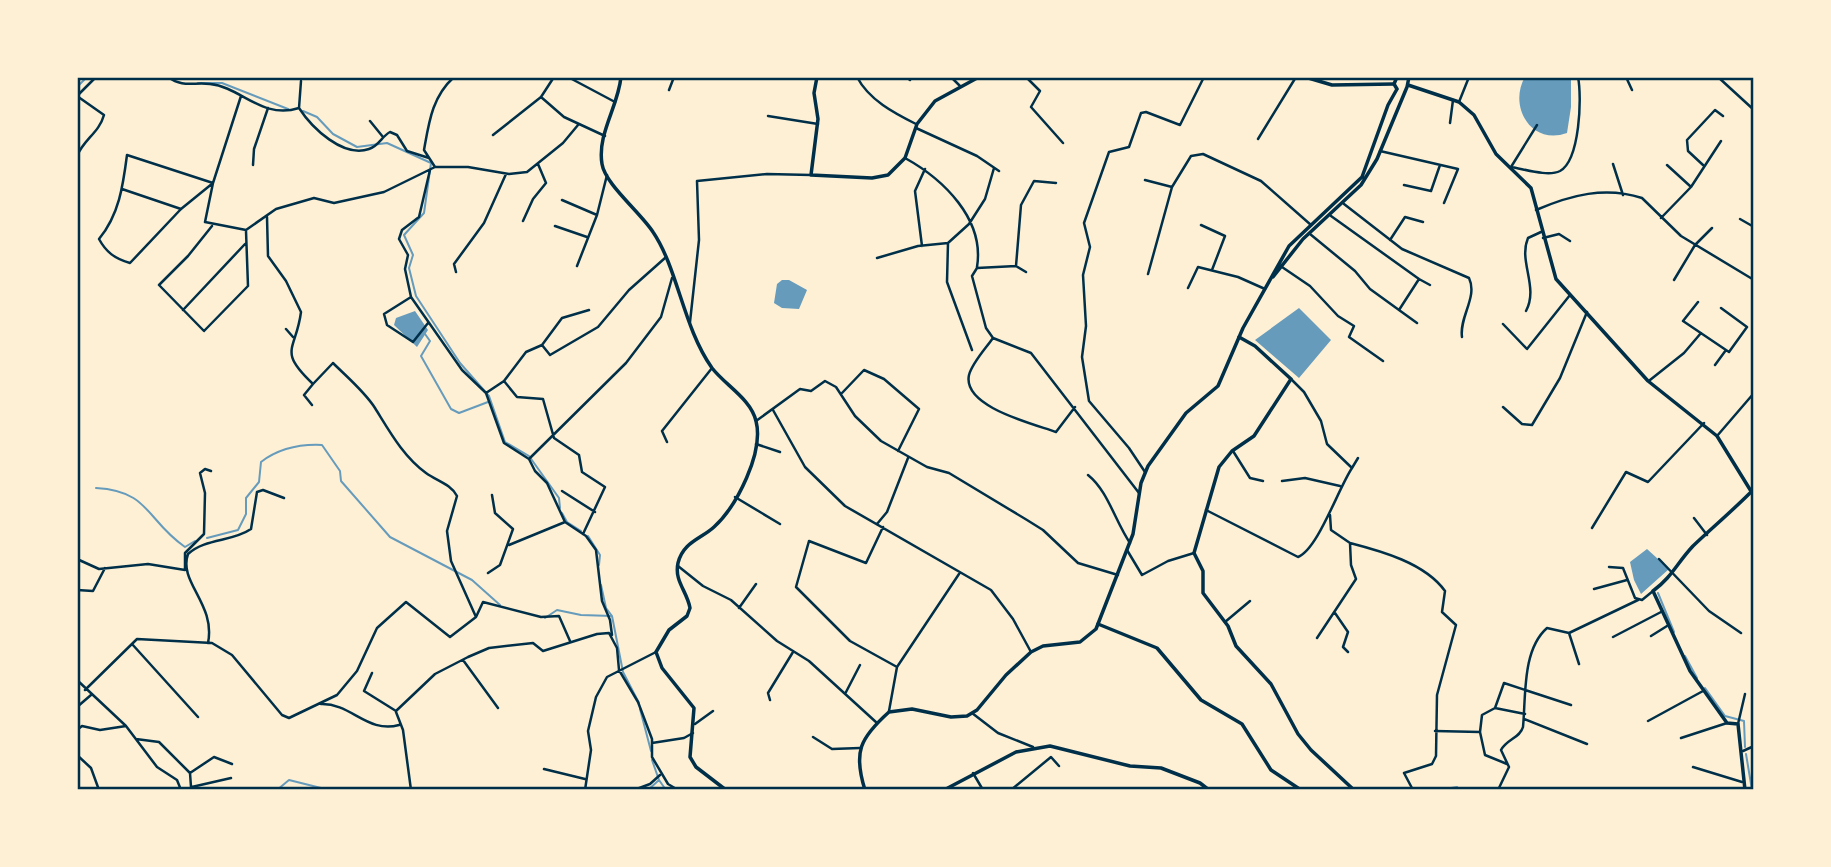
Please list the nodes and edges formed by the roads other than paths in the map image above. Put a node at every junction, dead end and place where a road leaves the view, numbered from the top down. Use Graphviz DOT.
graph roads {
  1 [pos="96,77"];
  2 [pos="167,77"];
  3 [pos="454,77"];
  4 [pos="554,77"];
  5 [pos="568,77"];
  6 [pos="621,77"];
  7 [pos="674,77"];
  8 [pos="817,77"];
  9 [pos="856,77"];
  10 [pos="906,77"];
  11 [pos="951,77"];
  12 [pos="979,77"];
  13 [pos="1026,77"];
  14 [pos="1204,77"];
  15 [pos="1296,77"];
  16 [pos="1305,77"];
  17 [pos="1469,77"];
  18 [pos="1488,77"];
  19 [pos="1498,77"];
  20 [pos="1578,77"];
  21 [pos="1626,77"];
  22 [pos="1718,77"];
  23 [pos="1394,79"];
  24 [pos="910,80"];
  25 [pos="1407,80"];
  26 [pos="301,81"];
  27 [pos="960,86"];
  28 [pos="1397,89"];
  29 [pos="669,90"];
  30 [pos="1404,90"];
  31 [pos="1632,90"];
  32 [pos="77,96"];
  33 [pos="241,96"];
  34 [pos="541,97"];
  35 [pos="1453,100"];
  36 [pos="615,102"];
  37 [pos="1459,102"];
  38 [pos="268,108"];
  39 [pos="299,108"];
  40 [pos="1754,110"];
  41 [pos="768,116"];
  42 [pos="1723,116"];
  43 [pos="370,121"];
  44 [pos="1450,123"];
  45 [pos="818,124"];
  46 [pos="578,125"];
  47 [pos="1537,125"];
  48 [pos="917,126"];
  49 [pos="493,135"];
  50 [pos="605,136"];
  51 [pos="383,137"];
  52 [pos="1258,139"];
  53 [pos="1721,141"];
  54 [pos="1063,143"];
  55 [pos="1380,151"];
  56 [pos="77,156"];
  57 [pos="429,158"];
  58 [pos="905,158"];
  59 [pos="1613,163"];
  60 [pos="538,164"];
  61 [pos="253,165"];
  62 [pos="1440,165"];
  63 [pos="1667,165"];
  64 [pos="1703,165"];
  65 [pos="435,167"];
  66 [pos="1511,167"];
  67 [pos="994,168"];
  68 [pos="925,169"];
  69 [pos="429,170"];
  70 [pos="999,171"];
  71 [pos="506,174"];
  72 [pos="607,175"];
  73 [pos="811,175"];
  74 [pos="1145,180"];
  75 [pos="213,183"];
  76 [pos="1056,183"];
  77 [pos="1404,185"];
  78 [pos="1172,187"];
  79 [pos="1691,187"];
  80 [pos="122,189"];
  81 [pos="1623,195"];
  82 [pos="562,200"];
  83 [pos="1444,203"];
  84 [pos="1344,204"];
  85 [pos="181,209"];
  86 [pos="1536,210"];
  87 [pos="597,215"];
  88 [pos="1331,216"];
  89 [pos="267,217"];
  90 [pos="1661,218"];
  91 [pos="1740,219"];
  92 [pos="523,221"];
  93 [pos="1423,222"];
  94 [pos="969,225"];
  95 [pos="1201,225"];
  96 [pos="1311,225"];
  97 [pos="212,226"];
  98 [pos="555,226"];
  99 [pos="1754,227"];
  100 [pos="1712,229"];
  101 [pos="246,230"];
  102 [pos="1310,234"];
  103 [pos="1542,235"];
  104 [pos="588,238"];
  105 [pos="1390,240"];
  106 [pos="1570,242"];
  107 [pos="948,243"];
  108 [pos="246,244"];
  109 [pos="1695,244"];
  110 [pos="922,246"];
  111 [pos="665,258"];
  112 [pos="877,258"];
  113 [pos="577,266"];
  114 [pos="1016,266"];
  115 [pos="1282,267"];
  116 [pos="977,268"];
  117 [pos="1212,270"];
  118 [pos="456,272"];
  119 [pos="1026,272"];
  120 [pos="1148,274"];
  121 [pos="672,278"];
  122 [pos="1272,278"];
  123 [pos="1419,279"];
  124 [pos="1674,280"];
  125 [pos="1754,280"];
  126 [pos="1430,285"];
  127 [pos="1188,288"];
  128 [pos="1265,289"];
  129 [pos="1571,294"];
  130 [pos="411,296"];
  131 [pos="1698,302"];
  132 [pos="1721,308"];
  133 [pos="183,310"];
  134 [pos="589,310"];
  135 [pos="1399,310"];
  136 [pos="1526,311"];
  137 [pos="1587,312"];
  138 [pos="428,323"];
  139 [pos="1417,323"];
  140 [pos="1503,324"];
  141 [pos="690,327"];
  142 [pos="286,329"];
  143 [pos="1701,333"];
  144 [pos="293,337"];
  145 [pos="1239,337"];
  146 [pos="1462,337"];
  147 [pos="993,338"];
  148 [pos="542,345"];
  149 [pos="972,350"];
  150 [pos="1726,351"];
  151 [pos="1383,361"];
  152 [pos="1715,365"];
  153 [pos="712,368"];
  154 [pos="1291,379"];
  155 [pos="504,380"];
  156 [pos="1648,381"];
  157 [pos="313,384"];
  158 [pos="486,393"];
  159 [pos="842,393"];
  160 [pos="1754,393"];
  161 [pos="1749,400"];
  162 [pos="1754,400"];
  163 [pos="312,405"];
  164 [pos="1075,407"];
  165 [pos="1503,407"];
  166 [pos="772,409"];
  167 [pos="756,421"];
  168 [pos="1704,423"];
  169 [pos="1717,436"];
  170 [pos="554,438"];
  171 [pos="667,442"];
  172 [pos="755,444"];
  173 [pos="898,451"];
  174 [pos="1232,451"];
  175 [pos="780,452"];
  176 [pos="909,457"];
  177 [pos="1358,458"];
  178 [pos="529,459"];
  179 [pos="1352,468"];
  180 [pos="211,471"];
  181 [pos="1145,473"];
  182 [pos="1088,475"];
  183 [pos="1263,481"];
  184 [pos="1282,481"];
  185 [pos="1340,485"];
  186 [pos="562,491"];
  187 [pos="1139,493"];
  188 [pos="1752,494"];
  189 [pos="492,495"];
  190 [pos="735,497"];
  191 [pos="284,498"];
  192 [pos="1206,510"];
  193 [pos="595,512"];
  194 [pos="1330,514"];
  195 [pos="1694,518"];
  196 [pos="565,522"];
  197 [pos="780,524"];
  198 [pos="877,524"];
  199 [pos="883,527"];
  200 [pos="1592,528"];
  201 [pos="583,534"];
  202 [pos="1707,534"];
  203 [pos="1130,543"];
  204 [pos="1350,543"];
  205 [pos="508,545"];
  206 [pos="1127,550"];
  207 [pos="1194,553"];
  208 [pos="77,559"];
  209 [pos="1659,559"];
  210 [pos="678,566"];
  211 [pos="1609,567"];
  212 [pos="105,568"];
  213 [pos="186,570"];
  214 [pos="488,573"];
  215 [pos="959,573"];
  216 [pos="1674,573"];
  217 [pos="1118,575"];
  218 [pos="1627,580"];
  219 [pos="756,584"];
  220 [pos="1594,589"];
  221 [pos="77,590"];
  222 [pos="1653,591"];
  223 [pos="1639,600"];
  224 [pos="1250,601"];
  225 [pos="739,608"];
  226 [pos="1661,612"];
  227 [pos="1335,613"];
  228 [pos="476,617"];
  229 [pos="1225,622"];
  230 [pos="1098,624"];
  231 [pos="1667,626"];
  232 [pos="1569,633"];
  233 [pos="1741,633"];
  234 [pos="612,635"];
  235 [pos="1651,636"];
  236 [pos="1613,638"];
  237 [pos="1317,639"];
  238 [pos="210,641"];
  239 [pos="570,642"];
  240 [pos="131,644"];
  241 [pos="656,652"];
  242 [pos="793,652"];
  243 [pos="1031,652"];
  244 [pos="1348,652"];
  245 [pos="463,660"];
  246 [pos="1579,664"];
  247 [pos="860,665"];
  248 [pos="897,667"];
  249 [pos="619,670"];
  250 [pos="372,673"];
  251 [pos="77,680"];
  252 [pos="85,690"];
  253 [pos="1527,691"];
  254 [pos="1703,691"];
  255 [pos="845,694"];
  256 [pos="1745,694"];
  257 [pos="91,695"];
  258 [pos="337,695"];
  259 [pos="770,700"];
  260 [pos="317,704"];
  261 [pos="334,704"];
  262 [pos="1571,705"];
  263 [pos="77,707"];
  264 [pos="498,708"];
  265 [pos="1495,708"];
  266 [pos="396,711"];
  267 [pos="713,711"];
  268 [pos="889,712"];
  269 [pos="972,713"];
  270 [pos="1525,714"];
  271 [pos="198,717"];
  272 [pos="1524,719"];
  273 [pos="1648,721"];
  274 [pos="877,723"];
  275 [pos="1727,723"];
  276 [pos="695,724"];
  277 [pos="1738,724"];
  278 [pos="399,725"];
  279 [pos="126,726"];
  280 [pos="77,730"];
  281 [pos="1435,731"];
  282 [pos="1480,732"];
  283 [pos="693,733"];
  284 [pos="813,737"];
  285 [pos="1681,738"];
  286 [pos="135,739"];
  287 [pos="652,743"];
  288 [pos="1587,744"];
  289 [pos="1754,746"];
  290 [pos="1033,747"];
  291 [pos="860,748"];
  292 [pos="1743,751"];
  293 [pos="77,755"];
  294 [pos="232,764"];
  295 [pos="1507,764"];
  296 [pos="1059,766"];
  297 [pos="1693,768"];
  298 [pos="544,769"];
  299 [pos="190,773"];
  300 [pos="973,773"];
  301 [pos="661,775"];
  302 [pos="231,778"];
  303 [pos="586,779"];
  304 [pos="1742,782"];
  305 [pos="191,787"];
  306 [pos="182,789"];
  307 [pos="99,790"];
  308 [pos="411,790"];
  309 [pos="585,790"];
  310 [pos="634,790"];
  311 [pos="678,790"];
  312 [pos="726,790"];
  313 [pos="865,790"];
  314 [pos="944,790"];
  315 [pos="983,790"];
  316 [pos="1011,790"];
  317 [pos="1209,790"];
  318 [pos="1301,790"];
  319 [pos="1354,790"];
  320 [pos="1413,790"];
  321 [pos="1498,790"];
  322 [pos="1745,790"];
  1 -- 32 [label="street"];
  2 -- 33 [label="street"];
  3 -- 57 [label="street"];
  4 -- 34 [label="street"];
  5 -- 36 [label="street"];
  6 -- 36 [label="main road"];
  7 -- 29 [label="street"];
  8 -- 45 [label="main road"];
  9 -- 48 [label="street"];
  10 -- 24 [label="street"];
  11 -- 27 [label="street"];
  12 -- 27 [label="main road"];
  13 -- 54 [label="street"];
  14 -- 181 [label="street"];
  15 -- 52 [label="street"];
  16 -- 23 [label="main road"];
  17 -- 37 [label="street"];
  18 -- 19 [label="street"];
  20 -- 66 [label="street"];
  21 -- 31 [label="street"];
  22 -- 40 [label="street"];
  23 -- 28 [label="main road"];
  25 -- 30 [label="main road"];
  25 -- 35 [label="main road"];
  26 -- 39 [label="street"];
  27 -- 48 [label="main road"];
  28 -- 30 [label="main road"];
  28 -- 96 [label="main road"];
  30 -- 55 [label="main road"];
  32 -- 56 [label="street"];
  33 -- 38 [label="street"];
  33 -- 75 [label="street"];
  34 -- 46 [label="street"];
  34 -- 49 [label="street"];
  35 -- 37 [label="main road"];
  35 -- 44 [label="street"];
  36 -- 50 [label="main road"];
  37 -- 66 [label="main road"];
  38 -- 39 [label="street"];
  38 -- 61 [label="street"];
  39 -- 51 [label="street"];
  41 -- 45 [label="street"];
  42 -- 64 [label="street"];
  43 -- 51 [label="street"];
  45 -- 73 [label="main road"];
  46 -- 50 [label="street"];
  46 -- 60 [label="street"];
  47 -- 66 [label="street"];
  48 -- 58 [label="main road"];
  48 -- 67 [label="street"];
  50 -- 72 [label="main road"];
  51 -- 57 [label="street"];
  53 -- 64 [label="street"];
  55 -- 62 [label="street"];
  55 -- 84 [label="main road"];
  57 -- 65 [label="street"];
  58 -- 68 [label="street"];
  58 -- 73 [label="main road"];
  59 -- 81 [label="street"];
  60 -- 71 [label="street"];
  60 -- 92 [label="street"];
  62 -- 77 [label="street"];
  62 -- 83 [label="street"];
  63 -- 79 [label="street"];
  64 -- 79 [label="street"];
  65 -- 69 [label="street"];
  65 -- 71 [label="street"];
  66 -- 86 [label="main road"];
  67 -- 70 [label="street"];
  67 -- 94 [label="street"];
  68 -- 94 [label="street"];
  68 -- 110 [label="street"];
  69 -- 89 [label="street"];
  69 -- 130 [label="street"];
  71 -- 118 [label="street"];
  72 -- 87 [label="street"];
  72 -- 111 [label="main road"];
  73 -- 141 [label="street"];
  74 -- 78 [label="street"];
  75 -- 80 [label="street"];
  75 -- 85 [label="street"];
  75 -- 97 [label="street"];
  76 -- 114 [label="street"];
  78 -- 96 [label="street"];
  78 -- 120 [label="street"];
  79 -- 90 [label="street"];
  80 -- 85 [label="street"];
  80 -- 85 [label="street"];
  81 -- 86 [label="street"];
  81 -- 90 [label="street"];
  82 -- 87 [label="street"];
  84 -- 88 [label="main road"];
  84 -- 105 [label="street"];
  86 -- 103 [label="main road"];
  87 -- 104 [label="street"];
  88 -- 102 [label="main road"];
  88 -- 123 [label="street"];
  89 -- 101 [label="street"];
  89 -- 144 [label="street"];
  90 -- 109 [label="street"];
  91 -- 99 [label="street"];
  93 -- 105 [label="street"];
  94 -- 107 [label="street"];
  94 -- 116 [label="street"];
  95 -- 117 [label="street"];
  96 -- 122 [label="main road"];
  97 -- 101 [label="street"];
  97 -- 133 [label="street"];
  98 -- 104 [label="street"];
  100 -- 109 [label="street"];
  101 -- 108 [label="street"];
  102 -- 115 [label="main road"];
  102 -- 135 [label="street"];
  103 -- 106 [label="street"];
  103 -- 129 [label="main road"];
  103 -- 136 [label="street"];
  104 -- 113 [label="street"];
  105 -- 146 [label="street"];
  107 -- 110 [label="street"];
  107 -- 149 [label="street"];
  108 -- 133 [label="street"];
  108 -- 133 [label="street"];
  109 -- 124 [label="street"];
  109 -- 125 [label="street"];
  110 -- 112 [label="street"];
  111 -- 121 [label="main road"];
  111 -- 148 [label="street"];
  114 -- 116 [label="street"];
  114 -- 119 [label="street"];
  115 -- 122 [label="main road"];
  115 -- 151 [label="street"];
  116 -- 147 [label="street"];
  117 -- 127 [label="street"];
  117 -- 128 [label="street"];
  121 -- 141 [label="main road"];
  121 -- 170 [label="street"];
  122 -- 128 [label="main road"];
  123 -- 126 [label="street"];
  123 -- 135 [label="street"];
  128 -- 145 [label="main road"];
  129 -- 137 [label="main road"];
  129 -- 140 [label="street"];
  130 -- 138 [label="street"];
  130 -- 138 [label="street"];
  131 -- 143 [label="street"];
  132 -- 150 [label="street"];
  134 -- 148 [label="street"];
  135 -- 139 [label="street"];
  137 -- 156 [label="main road"];
  137 -- 165 [label="street"];
  138 -- 158 [label="street"];
  141 -- 153 [label="main road"];
  142 -- 144 [label="street"];
  143 -- 150 [label="street"];
  143 -- 156 [label="street"];
  144 -- 157 [label="street"];
  145 -- 154 [label="main road"];
  145 -- 181 [label="main road"];
  147 -- 164 [label="street"];
  147 -- 164 [label="street"];
  148 -- 155 [label="street"];
  150 -- 152 [label="street"];
  153 -- 167 [label="main road"];
  153 -- 171 [label="street"];
  154 -- 174 [label="main road"];
  154 -- 179 [label="street"];
  155 -- 158 [label="street"];
  155 -- 170 [label="street"];
  156 -- 168 [label="main road"];
  157 -- 163 [label="street"];
  157 -- 228 [label="street"];
  158 -- 178 [label="street"];
  159 -- 166 [label="street"];
  159 -- 173 [label="street"];
  159 -- 173 [label="street"];
  160 -- 161 [label="street"];
  161 -- 162 [label="street"];
  161 -- 169 [label="street"];
  164 -- 187 [label="street"];
  166 -- 167 [label="street"];
  166 -- 198 [label="street"];
  167 -- 172 [label="main road"];
  168 -- 169 [label="main road"];
  168 -- 200 [label="street"];
  169 -- 188 [label="main road"];
  170 -- 178 [label="street"];
  170 -- 193 [label="street"];
  172 -- 175 [label="street"];
  172 -- 190 [label="main road"];
  173 -- 176 [label="street"];
  174 -- 183 [label="street"];
  174 -- 192 [label="main road"];
  176 -- 198 [label="street"];
  176 -- 217 [label="street"];
  177 -- 179 [label="street"];
  178 -- 196 [label="street"];
  179 -- 185 [label="street"];
  180 -- 213 [label="street"];
  181 -- 187 [label="main road"];
  182 -- 203 [label="street"];
  184 -- 185 [label="street"];
  185 -- 194 [label="street"];
  186 -- 193 [label="street"];
  187 -- 203 [label="main road"];
  188 -- 202 [label="main road"];
  189 -- 205 [label="street"];
  190 -- 197 [label="street"];
  190 -- 210 [label="main road"];
  191 -- 213 [label="street"];
  192 -- 194 [label="street"];
  192 -- 207 [label="main road"];
  193 -- 201 [label="street"];
  194 -- 204 [label="street"];
  195 -- 202 [label="street"];
  196 -- 201 [label="street"];
  196 -- 205 [label="street"];
  198 -- 199 [label="street"];
  199 -- 215 [label="street"];
  199 -- 248 [label="street"];
  201 -- 234 [label="street"];
  202 -- 216 [label="main road"];
  203 -- 206 [label="main road"];
  204 -- 227 [label="street"];
  204 -- 281 [label="street"];
  205 -- 214 [label="street"];
  206 -- 207 [label="street"];
  206 -- 217 [label="main road"];
  207 -- 229 [label="main road"];
  208 -- 212 [label="street"];
  209 -- 216 [label="street"];
  210 -- 225 [label="street"];
  210 -- 241 [label="main road"];
  211 -- 218 [label="street"];
  212 -- 213 [label="street"];
  212 -- 221 [label="street"];
  213 -- 238 [label="street"];
  215 -- 243 [label="street"];
  215 -- 248 [label="street"];
  216 -- 222 [label="main road"];
  216 -- 233 [label="street"];
  217 -- 230 [label="main road"];
  218 -- 220 [label="street"];
  218 -- 223 [label="street"];
  219 -- 225 [label="street"];
  222 -- 223 [label="street"];
  222 -- 226 [label="main road"];
  223 -- 232 [label="street"];
  224 -- 229 [label="street"];
  225 -- 242 [label="street"];
  226 -- 231 [label="main road"];
  226 -- 236 [label="street"];
  227 -- 237 [label="street"];
  227 -- 244 [label="street"];
  228 -- 239 [label="street"];
  228 -- 258 [label="street"];
  229 -- 319 [label="main road"];
  230 -- 243 [label="main road"];
  230 -- 318 [label="main road"];
  231 -- 235 [label="street"];
  231 -- 254 [label="main road"];
  232 -- 246 [label="street"];
  232 -- 253 [label="street"];
  234 -- 239 [label="street"];
  234 -- 249 [label="street"];
  238 -- 240 [label="street"];
  238 -- 260 [label="street"];
  239 -- 245 [label="street"];
  240 -- 252 [label="street"];
  240 -- 271 [label="street"];
  241 -- 249 [label="street"];
  241 -- 276 [label="main road"];
  242 -- 255 [label="street"];
  242 -- 259 [label="street"];
  243 -- 269 [label="main road"];
  245 -- 264 [label="street"];
  245 -- 266 [label="street"];
  247 -- 255 [label="street"];
  248 -- 268 [label="street"];
  249 -- 287 [label="street"];
  249 -- 303 [label="street"];
  250 -- 266 [label="street"];
  251 -- 252 [label="street"];
  252 -- 257 [label="street"];
  253 -- 262 [label="street"];
  253 -- 265 [label="street"];
  253 -- 270 [label="street"];
  254 -- 273 [label="street"];
  254 -- 275 [label="main road"];
  255 -- 274 [label="street"];
  256 -- 277 [label="street"];
  257 -- 263 [label="street"];
  257 -- 279 [label="street"];
  258 -- 260 [label="street"];
  258 -- 261 [label="street"];
  260 -- 261 [label="street"];
  261 -- 278 [label="street"];
  265 -- 270 [label="street"];
  265 -- 282 [label="street"];
  266 -- 278 [label="street"];
  267 -- 276 [label="street"];
  268 -- 269 [label="main road"];
  268 -- 274 [label="main road"];
  269 -- 290 [label="street"];
  270 -- 272 [label="street"];
  272 -- 288 [label="street"];
  272 -- 295 [label="street"];
  274 -- 291 [label="main road"];
  275 -- 277 [label="main road"];
  275 -- 285 [label="street"];
  276 -- 283 [label="main road"];
  277 -- 292 [label="main road"];
  278 -- 308 [label="street"];
  279 -- 280 [label="street"];
  279 -- 286 [label="street"];
  281 -- 282 [label="street"];
  281 -- 320 [label="street"];
  282 -- 295 [label="street"];
  283 -- 287 [label="street"];
  283 -- 312 [label="main road"];
  284 -- 291 [label="street"];
  286 -- 299 [label="street"];
  286 -- 306 [label="street"];
  287 -- 301 [label="street"];
  289 -- 292 [label="street"];
  290 -- 300 [label="main road"];
  290 -- 317 [label="main road"];
  291 -- 313 [label="main road"];
  292 -- 304 [label="main road"];
  293 -- 307 [label="street"];
  294 -- 299 [label="street"];
  295 -- 321 [label="street"];
  296 -- 316 [label="street"];
  297 -- 304 [label="street"];
  298 -- 303 [label="street"];
  299 -- 305 [label="street"];
  300 -- 314 [label="main road"];
  300 -- 315 [label="street"];
  301 -- 310 [label="street"];
  301 -- 311 [label="street"];
  302 -- 305 [label="street"];
  303 -- 309 [label="street"];
  304 -- 322 [label="main road"];
  305 -- 306 [label="street"];
}
